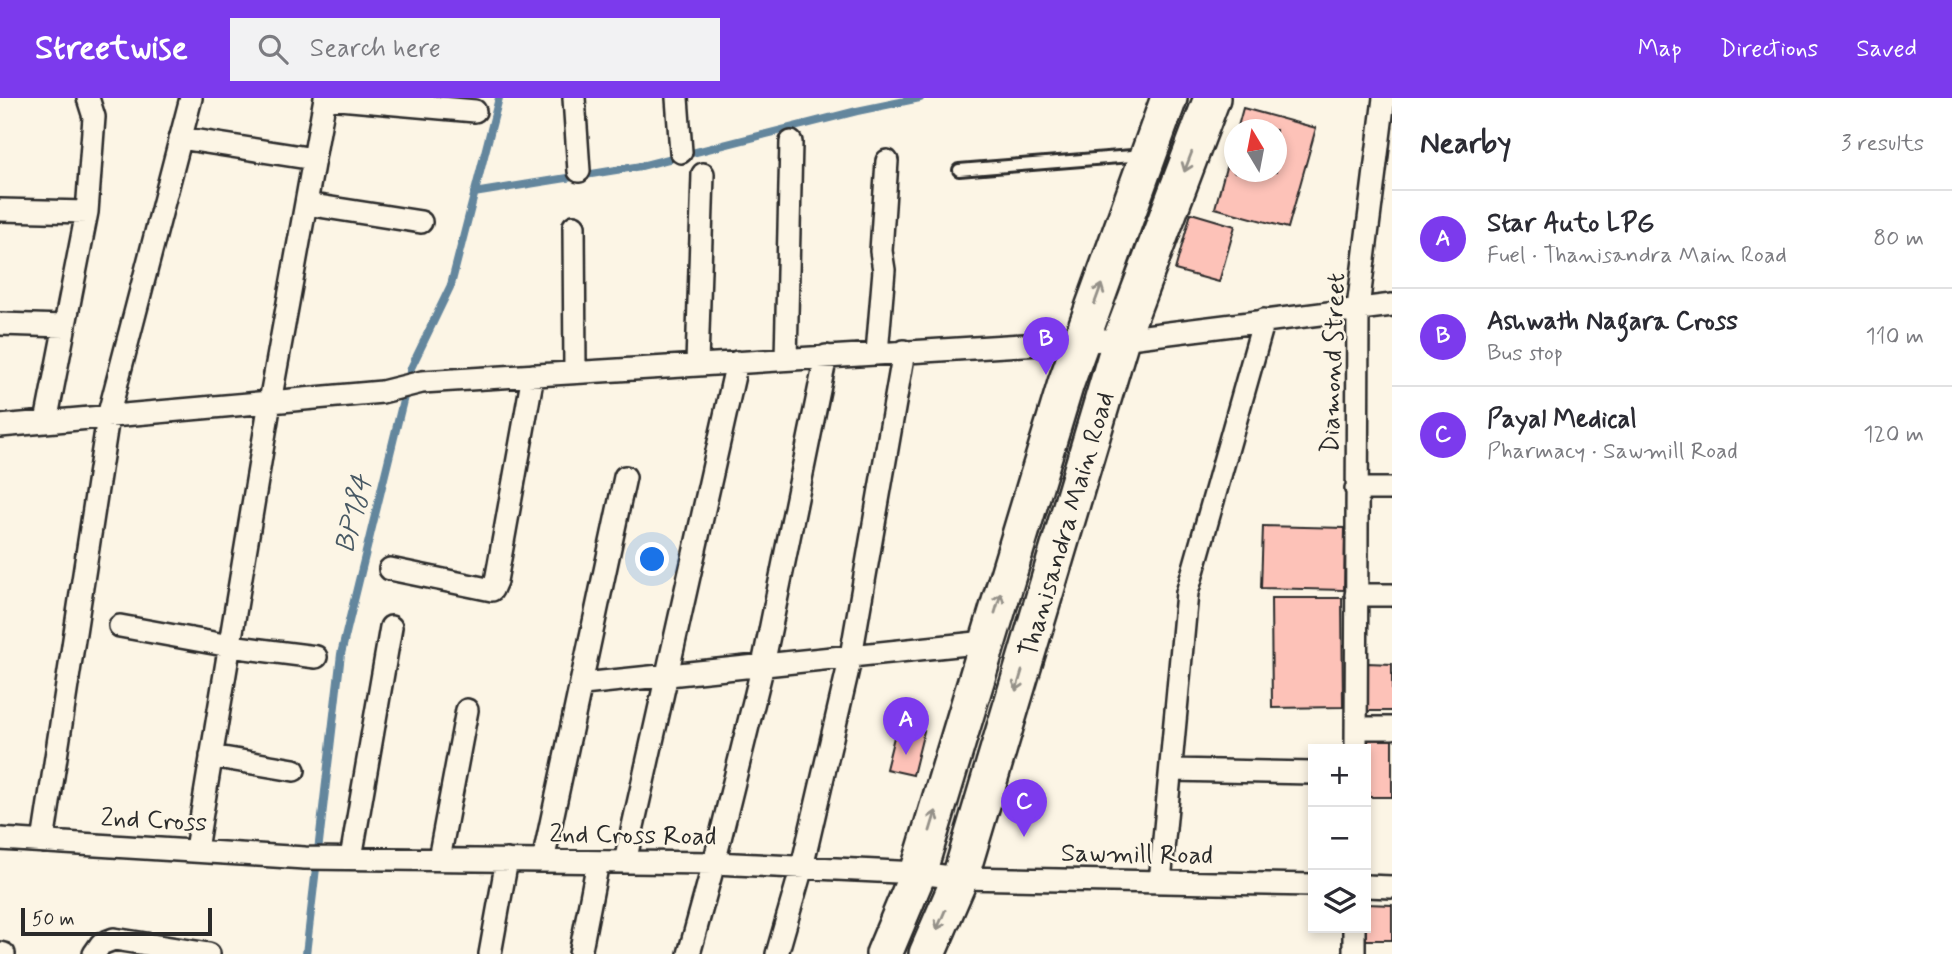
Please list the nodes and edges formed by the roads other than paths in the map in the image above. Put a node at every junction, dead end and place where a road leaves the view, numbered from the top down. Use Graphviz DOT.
graph roads {
  1 [pos="88,98"];
  2 [pos="191,98"];
  3 [pos="326,98"];
  4 [pos="573,98"];
  5 [pos="677,98"];
  6 [pos="1170,98"];
  7 [pos="1212,98"];
  8 [pos="1384,98"];
  9 [pos="475,111"];
  10 [pos="180,138"];
  11 [pos="791,142"];
  12 [pos="681,152"];
  13 [pos="1150,155"];
  14 [pos="314,159"];
  15 [pos="887,161"];
  16 [pos="959,170"];
  17 [pos="579,171"];
  18 [pos="703,174"];
  19 [pos="306,204"];
  20 [pos="0,210"];
  21 [pos="88,212"];
  22 [pos="422,222"];
  23 [pos="575,226"];
  24 [pos="1392,305"];
  25 [pos="1358,308"];
  26 [pos="1264,320"];
  27 [pos="0,324"];
  28 [pos="65,326"];
  29 [pos="1121,339"];
  30 [pos="1082,340"];
  31 [pos="905,351"];
  32 [pos="877,353"];
  33 [pos="826,356"];
  34 [pos="786,359"];
  35 [pos="737,362"];
  36 [pos="697,364"];
  37 [pos="575,372"];
  38 [pos="533,375"];
  39 [pos="270,402"];
  40 [pos="107,417"];
  41 [pos="46,422"];
  42 [pos="0,426"];
  43 [pos="625,477"];
  44 [pos="1356,489"];
  45 [pos="1392,489"];
  46 [pos="390,569"];
  47 [pos="1392,595"];
  48 [pos="1356,596"];
  49 [pos="120,626"];
  50 [pos="391,627"];
  51 [pos="986,642"];
  52 [pos="230,646"];
  53 [pos="851,656"];
  54 [pos="316,657"];
  55 [pos="763,665"];
  56 [pos="668,675"];
  57 [pos="583,684"];
  58 [pos="467,710"];
  59 [pos="1392,727"];
  60 [pos="1356,738"];
  61 [pos="211,756"];
  62 [pos="294,769"];
  63 [pos="1172,770"];
  64 [pos="1308,773"];
  65 [pos="0,838"];
  66 [pos="43,842"];
  67 [pos="195,849"];
  68 [pos="305,858"];
  69 [pos="340,858"];
  70 [pos="439,859"];
  71 [pos="507,860"];
  72 [pos="543,861"];
  73 [pos="598,862"];
  74 [pos="625,862"];
  75 [pos="715,863"];
  76 [pos="802,867"];
  77 [pos="918,873"];
  78 [pos="960,878"];
  79 [pos="1160,882"];
  80 [pos="1308,885"];
  81 [pos="1371,886"];
  82 [pos="1392,887"];
  83 [pos="1354,933"];
  84 [pos="94,954"];
  85 [pos="209,954"];
  86 [pos="490,954"];
  87 [pos="580,954"];
  88 [pos="689,954"];
  89 [pos="777,954"];
  90 [pos="884,954"];
  91 [pos="927,954"];
  92 [pos="1354,954"];
  1 -- 21 [label="street"];
  2 -- 10 [label="street"];
  3 -- 9 [label="street"];
  3 -- 14 [label="street"];
  4 -- 17 [label="street"];
  5 -- 12 [label="street"];
  6 -- 13 [label="main road, Thanisandra Main Road"];
  7 -- 29 [label="main road, Thanisandra Main Road, one-way"];
  8 -- 25 [label="street, Diamond Street"];
  10 -- 14 [label="street"];
  10 -- 40 [label="street"];
  11 -- 34 [label="street"];
  13 -- 16 [label="lane"];
  30 -- 13 [label="main road, Thanisandra Main Road, one-way"];
  14 -- 19 [label="street"];
  15 -- 32 [label="street"];
  18 -- 36 [label="street"];
  19 -- 22 [label="street"];
  19 -- 39 [label="street"];
  20 -- 21 [label="street"];
  21 -- 28 [label="street"];
  23 -- 37 [label="street"];
  24 -- 25 [label="street"];
  25 -- 26 [label="street"];
  25 -- 44 [label="street, Diamond Street"];
  26 -- 29 [label="street"];
  26 -- 63 [label="street"];
  27 -- 28 [label="street"];
  28 -- 41 [label="street"];
  29 -- 30 [label="street"];
  29 -- 78 [label="main road, Thanisandra Main Road, one-way"];
  30 -- 31 [label="street"];
  51 -- 30 [label="main road, Thanisandra Main Road, one-way"];
  31 -- 32 [label="street"];
  31 -- 53 [label="street"];
  32 -- 33 [label="street"];
  33 -- 34 [label="street"];
  33 -- 55 [label="street"];
  34 -- 35 [label="street"];
  35 -- 36 [label="street"];
  35 -- 56 [label="street"];
  36 -- 37 [label="street"];
  37 -- 38 [label="street"];
  38 -- 39 [label="street"];
  38 -- 46 [label="street"];
  39 -- 40 [label="street"];
  39 -- 52 [label="street"];
  40 -- 41 [label="street"];
  40 -- 66 [label="street"];
  41 -- 42 [label="street"];
  43 -- 57 [label="street"];
  44 -- 45 [label="street"];
  44 -- 48 [label="street, Diamond Street"];
  47 -- 48 [label="street"];
  48 -- 60 [label="street, Diamond Street"];
  49 -- 52 [label="street"];
  50 -- 69 [label="street"];
  51 -- 53 [label="street"];
  77 -- 51 [label="main road, Thanisandra Main Road, one-way"];
  52 -- 54 [label="street"];
  52 -- 61 [label="street"];
  53 -- 55 [label="street"];
  53 -- 76 [label="street"];
  55 -- 56 [label="street"];
  55 -- 75 [label="street"];
  56 -- 57 [label="street"];
  56 -- 74 [label="street"];
  57 -- 72 [label="street"];
  58 -- 70 [label="street"];
  59 -- 60 [label="street"];
  61 -- 62 [label="street"];
  61 -- 67 [label="street"];
  63 -- 64 [label="street"];
  63 -- 79 [label="street"];
  65 -- 66 [label="street, 2nd Cross"];
  66 -- 67 [label="street, 2nd Cross"];
  67 -- 68 [label="street, 2nd Cross"];
  68 -- 69 [label="street, 2nd Cross Road"];
  69 -- 70 [label="street, 2nd Cross Road"];
  70 -- 71 [label="street, 2nd Cross Road"];
  71 -- 72 [label="street, 2nd Cross Road"];
  71 -- 86 [label="street"];
  72 -- 73 [label="street, 2nd Cross Road"];
  73 -- 74 [label="street, 2nd Cross Road"];
  73 -- 87 [label="street"];
  74 -- 75 [label="street, 2nd Cross Road"];
  75 -- 76 [label="street, 2nd Cross Road"];
  75 -- 88 [label="street"];
  76 -- 77 [label="street, 2nd Cross Road"];
  76 -- 89 [label="street"];
  77 -- 78 [label="street, 2nd Cross Road"];
  77 -- 90 [label="main road, Thanisandra Main Road"];
  78 -- 79 [label="street, Sawmill Road"];
  78 -- 91 [label="main road, Thanisandra Main Road, one-way"];
  79 -- 80 [label="street, Sawmill Road"];
  81 -- 82 [label="street"];
  83 -- 92 [label="street"];
  84 -- 85 [label="street"];
}
